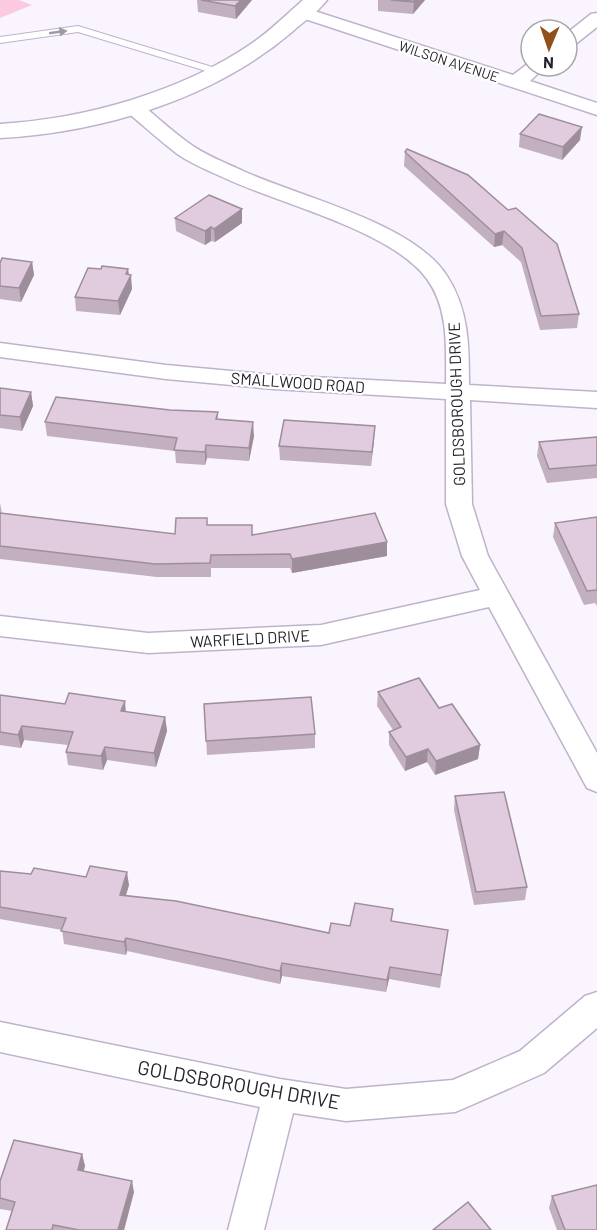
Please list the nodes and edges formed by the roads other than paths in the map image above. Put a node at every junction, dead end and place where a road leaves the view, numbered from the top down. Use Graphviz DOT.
graph roads {
  1 [pos="309,6"];
  2 [pos="597,18"];
  3 [pos="579,32"];
  4 [pos="0,40"];
  5 [pos="219,72"];
  6 [pos="521,78"];
  7 [pos="515,83"];
  8 [pos="134,108"];
  9 [pos="597,109"];
  10 [pos="0,132"];
  11 [pos="0,350"];
  12 [pos="458,392"];
  13 [pos="597,400"];
  14 [pos="496,596"];
  15 [pos="0,626"];
  16 [pos="597,780"];
  17 [pos="597,1007"];
  18 [pos="0,1037"];
  19 [pos="280,1095"];
  20 [pos="246,1230"];
  1 -- 5 [label="street"];
  1 -- 7 [label="street, WILSON AVENUE"];
  2 -- 3 [label="street"];
  4 -- 5 [label="lane, one-way"];
  5 -- 8 [label="street"];
  6 -- 7 [label="street"];
  7 -- 9 [label="street, WILSON AVENUE"];
  8 -- 10 [label="street"];
  8 -- 12 [label="street, GOLDSBOROUGH DRIVE"];
  11 -- 12 [label="street, SMALLWOOD ROAD"];
  12 -- 13 [label="street, SMALLWOOD ROAD"];
  12 -- 14 [label="street, GOLDSBOROUGH DRIVE"];
  14 -- 15 [label="street, WARFIELD DRIVE"];
  14 -- 16 [label="street, GOLDSBOROUGH DRIVE"];
  17 -- 19 [label="street, GOLDSBOROUGH DRIVE"];
  18 -- 19 [label="street, GOLDSBOROUGH DRIVE"];
  19 -- 20 [label="street"];
}
